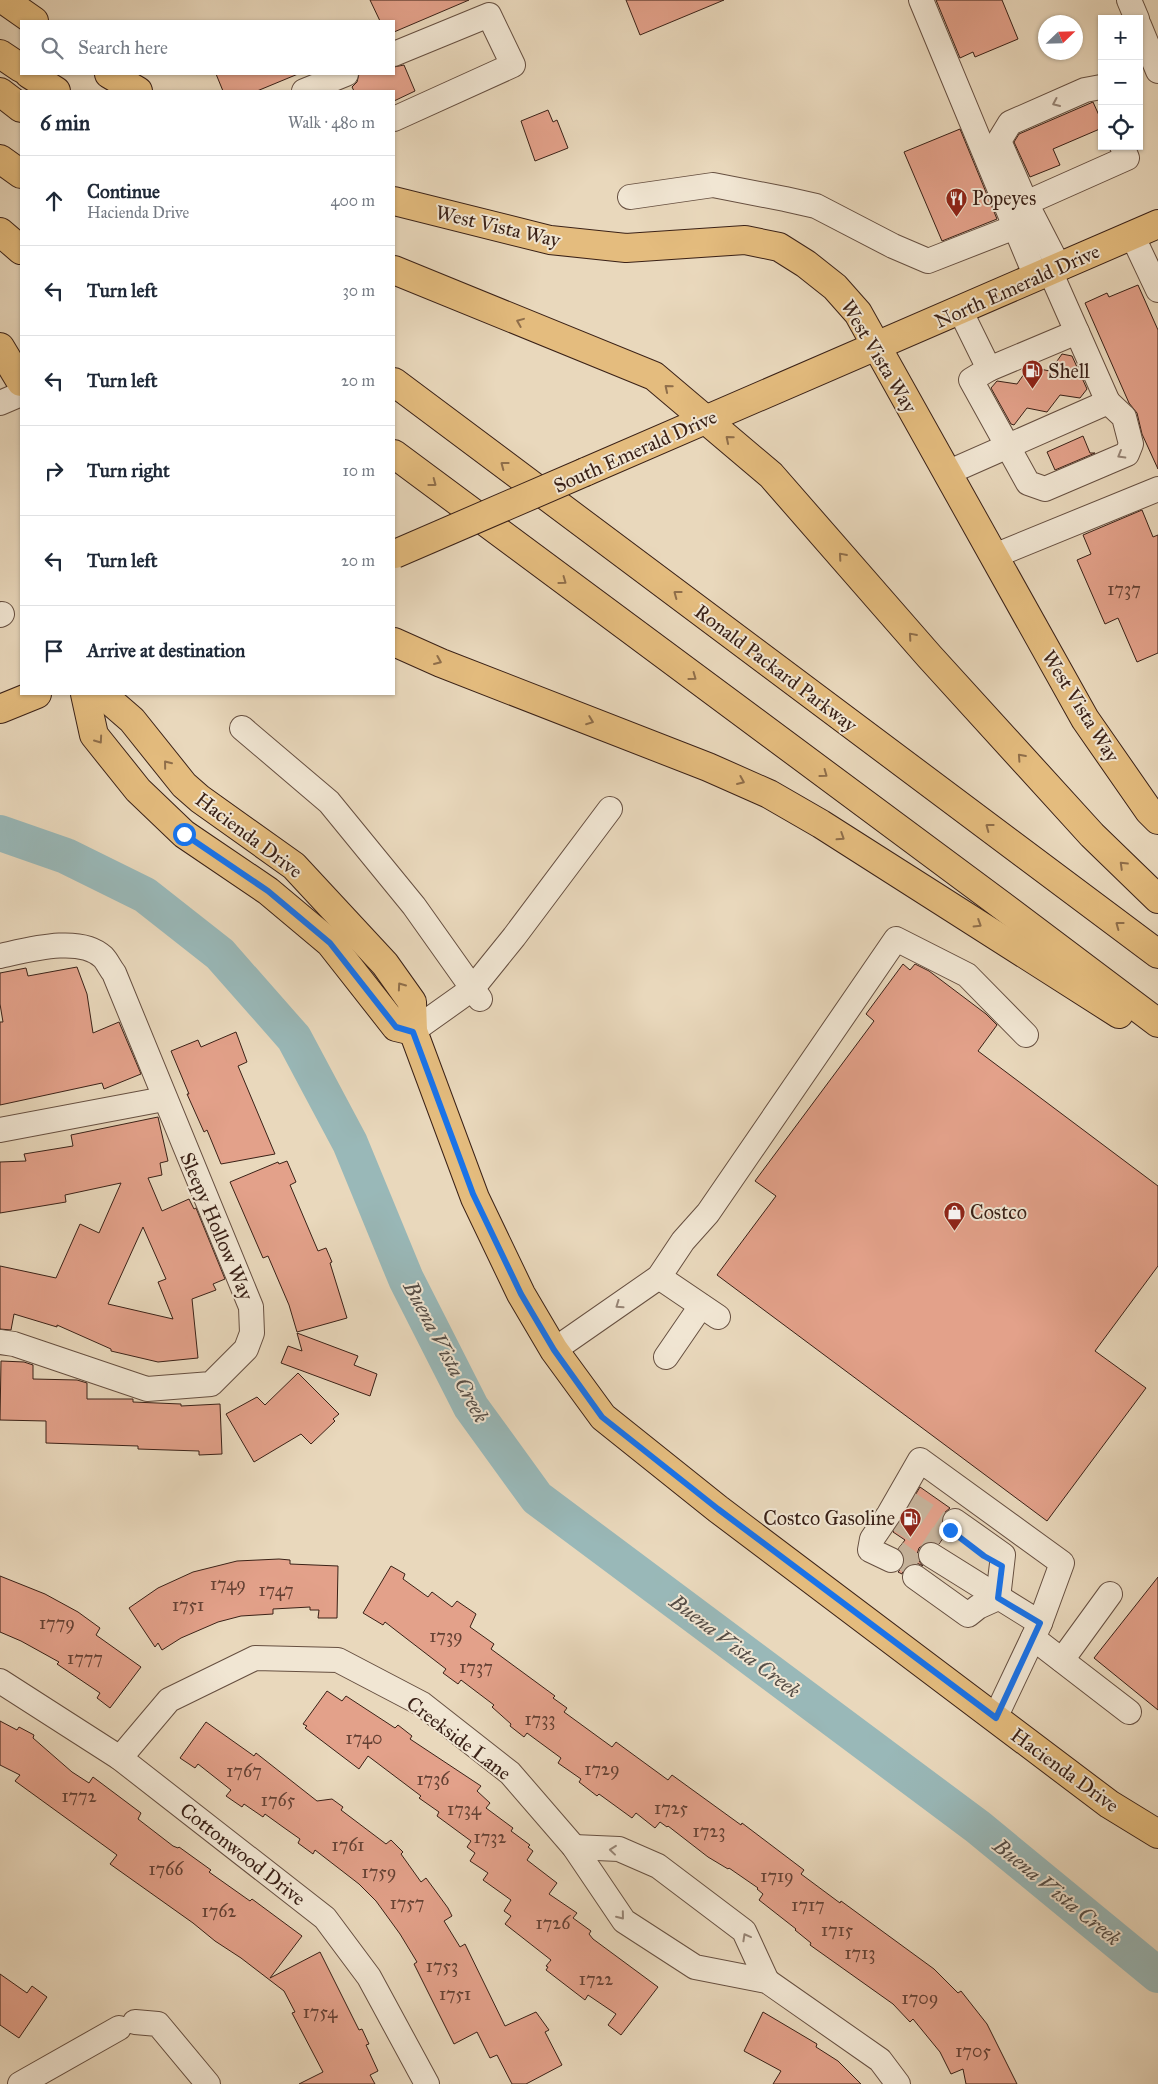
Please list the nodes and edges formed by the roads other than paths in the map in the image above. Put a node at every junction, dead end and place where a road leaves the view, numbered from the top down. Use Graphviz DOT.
graph roads {
  1 [pos="4,0"];
  2 [pos="921,0"];
  3 [pos="1129,0"];
  4 [pos="1135,15"];
  5 [pos="33,20"];
  6 [pos="1143,34"];
  7 [pos="0,54"];
  8 [pos="395,54"];
  9 [pos="20,67"];
  10 [pos="1158,70"];
  11 [pos="1143,74"];
  12 [pos="32,75"];
  13 [pos="111,75"];
  14 [pos="344,75"];
  15 [pos="1098,88"];
  16 [pos="54,90"];
  17 [pos="136,90"];
  18 [pos="306,90"];
  19 [pos="0,92"];
  20 [pos="20,107"];
  21 [pos="395,119"];
  22 [pos="1123,150"];
  23 [pos="0,159"];
  24 [pos="20,173"];
  25 [pos="630,197"];
  26 [pos="395,201"];
  27 [pos="1026,203"];
  28 [pos="1158,224"];
  29 [pos="1015,227"];
  30 [pos="0,232"];
  31 [pos="1132,235"];
  32 [pos="20,249"];
  33 [pos="395,270"];
  34 [pos="1048,272"];
  35 [pos="1158,290"];
  36 [pos="960,310"];
  37 [pos="1077,332"];
  38 [pos="0,347"];
  39 [pos="876,347"];
  40 [pos="989,369"];
  41 [pos="20,380"];
  42 [pos="395,383"];
  43 [pos="20,394"];
  44 [pos="1108,402"];
  45 [pos="0,403"];
  46 [pos="705,420"];
  47 [pos="1007,447"];
  48 [pos="395,455"];
  49 [pos="947,473"];
  50 [pos="1158,489"];
  51 [pos="395,554"];
  52 [pos="994,556"];
  53 [pos="395,642"];
  54 [pos="35,695"];
  55 [pos="85,695"];
  56 [pos="103,695"];
  57 [pos="0,709"];
  58 [pos="242,728"];
  59 [pos="610,809"];
  60 [pos="1158,820"];
  61 [pos="1158,899"];
  62 [pos="1158,954"];
  63 [pos="0,956"];
  64 [pos="476,994"];
  65 [pos="1158,1023"];
  66 [pos="413,1032"];
  67 [pos="1026,1035"];
  68 [pos="1158,1039"];
  69 [pos="164,1098"];
  70 [pos="0,1130"];
  71 [pos="658,1277"];
  72 [pos="0,1342"];
  73 [pos="554,1350"];
  74 [pos="666,1357"];
  75 [pos="893,1556"];
  76 [pos="994,1590"];
  77 [pos="1110,1594"];
  78 [pos="1037,1630"];
  79 [pos="1062,1660"];
  80 [pos="0,1682"];
  81 [pos="1129,1712"];
  82 [pos="996,1718"];
  83 [pos="120,1758"];
  84 [pos="1158,1834"];
  85 [pos="574,1847"];
  86 [pos="767,1980"];
  87 [pos="20,2084"];
  88 [pos="208,2084"];
  89 [pos="427,2084"];
  90 [pos="898,2084"];
  1 -- 5 [label="main road"];
  2 -- 29 [label="street"];
  3 -- 4 [label="street"];
  6 -- 10 [label="street"];
  7 -- 9 [label="main road"];
  8 -- 21 [label="street"];
  10 -- 11 [label="street"];
  12 -- 16 [label="main road"];
  13 -- 17 [label="main road"];
  14 -- 18 [label="street"];
  15 -- 27 [label="street, one-way"];
  19 -- 20 [label="main road"];
  22 -- 27 [label="street"];
  23 -- 24 [label="main road"];
  25 -- 29 [label="street"];
  26 -- 39 [label="main road, West Vista Way"];
  27 -- 34 [label="street"];
  28 -- 31 [label="main road, North Emerald Drive"];
  29 -- 34 [label="street"];
  30 -- 32 [label="main road"];
  31 -- 34 [label="main road, North Emerald Drive"];
  31 -- 35 [label="street"];
  46 -- 33 [label="main road, one-way"];
  34 -- 36 [label="main road, North Emerald Drive"];
  34 -- 37 [label="street"];
  36 -- 39 [label="main road, North Emerald Drive"];
  36 -- 40 [label="street"];
  37 -- 40 [label="street"];
  37 -- 44 [label="street"];
  38 -- 41 [label="main road"];
  39 -- 46 [label="main road, South Emerald Drive"];
  39 -- 49 [label="main road, West Vista Way"];
  40 -- 47 [label="street"];
  62 -- 42 [label="main road, Ronald Packard Parkway, one-way"];
  43 -- 45 [label="street"];
  44 -- 47 [label="street"];
  44 -- 47 [label="street, one-way"];
  46 -- 51 [label="main road, South Emerald Drive, bridge"];
  61 -- 46 [label="main road, one-way"];
  47 -- 49 [label="street"];
  48 -- 65 [label="main road, one-way"];
  49 -- 52 [label="main road, West Vista Way"];
  50 -- 52 [label="street"];
  52 -- 60 [label="main road, West Vista Way"];
  53 -- 68 [label="main road, one-way"];
  54 -- 57 [label="main road"];
  55 -- 66 [label="main road, Hacienda Drive, one-way"];
  66 -- 56 [label="main road, Hacienda Drive, one-way"];
  58 -- 64 [label="street"];
  59 -- 64 [label="street"];
  63 -- 69 [label="street, Sleepy Hollow Way"];
  64 -- 66 [label="street"];
  66 -- 73 [label="main road, Hacienda Drive"];
  67 -- 71 [label="street"];
  69 -- 70 [label="street"];
  69 -- 72 [label="street, Sleepy Hollow Way"];
  71 -- 73 [label="street, one-way"];
  71 -- 74 [label="street"];
  73 -- 82 [label="main road, Hacienda Drive"];
  75 -- 78 [label="street"];
  76 -- 76 [label="street"];
  76 -- 78 [label="street"];
  77 -- 79 [label="street"];
  78 -- 79 [label="street"];
  78 -- 82 [label="street"];
  79 -- 81 [label="street"];
  80 -- 83 [label="street, Cottonwood Drive"];
  82 -- 84 [label="main road, Hacienda Drive"];
  83 -- 85 [label="street, Creekside Lane"];
  83 -- 89 [label="street, Cottonwood Drive"];
  85 -- 86 [label="street, Creekside Lane, one-way"];
  86 -- 85 [label="street, Creekside Lane, one-way"];
  86 -- 90 [label="street, Creekside Lane"];
  87 -- 88 [label="street"];
}
